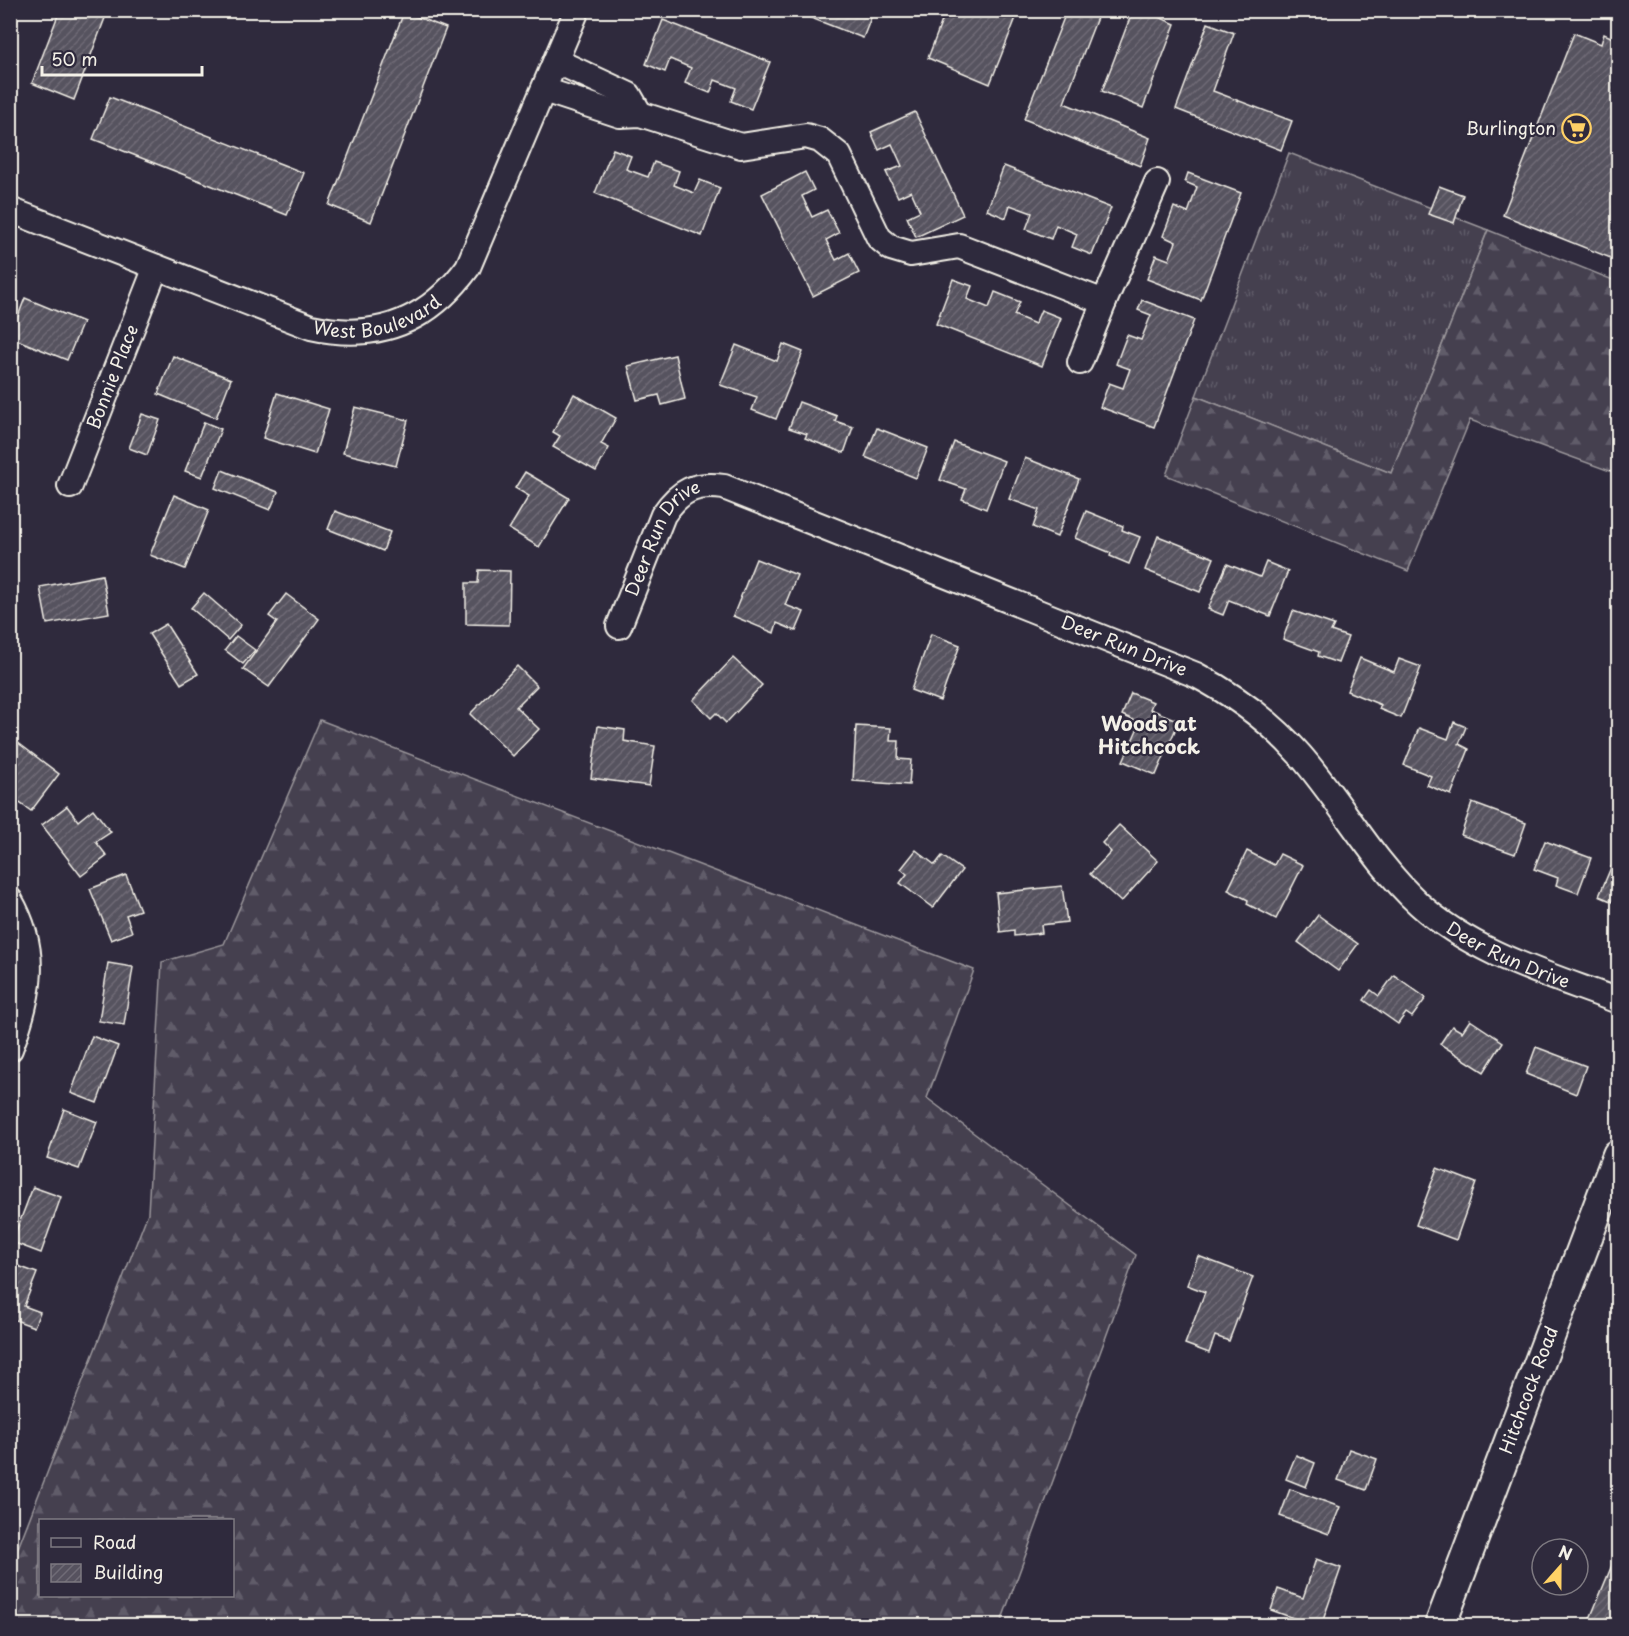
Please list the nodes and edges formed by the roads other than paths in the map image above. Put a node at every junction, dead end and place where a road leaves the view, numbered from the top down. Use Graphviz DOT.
graph roads {
  1 [pos="578,10"];
  2 [pos="556,61"];
  3 [pos="544,90"];
  4 [pos="640,114"];
  5 [pos="1157,182"];
  6 [pos="10,210"];
  7 [pos="156,267"];
  8 [pos="1104,302"];
  9 [pos="1080,362"];
  10 [pos="70,486"];
  11 [pos="619,626"];
  12 [pos="10,900"];
  13 [pos="1618,1001"];
  14 [pos="10,1049"];
  15 [pos="1618,1155"];
  16 [pos="1440,1626"];
  1 -- 2 [label="street, West Boulevard"];
  2 -- 3 [label="street, West Boulevard"];
  2 -- 4 [label="street"];
  3 -- 4 [label="street"];
  3 -- 7 [label="street, West Boulevard"];
  4 -- 8 [label="street"];
  5 -- 8 [label="street"];
  6 -- 7 [label="street, West Boulevard"];
  7 -- 10 [label="street, Bonnie Place"];
  8 -- 9 [label="street"];
  11 -- 13 [label="street, Deer Run Drive"];
  12 -- 14 [label="street"];
  15 -- 16 [label="street, Hitchcock Road"];
}
